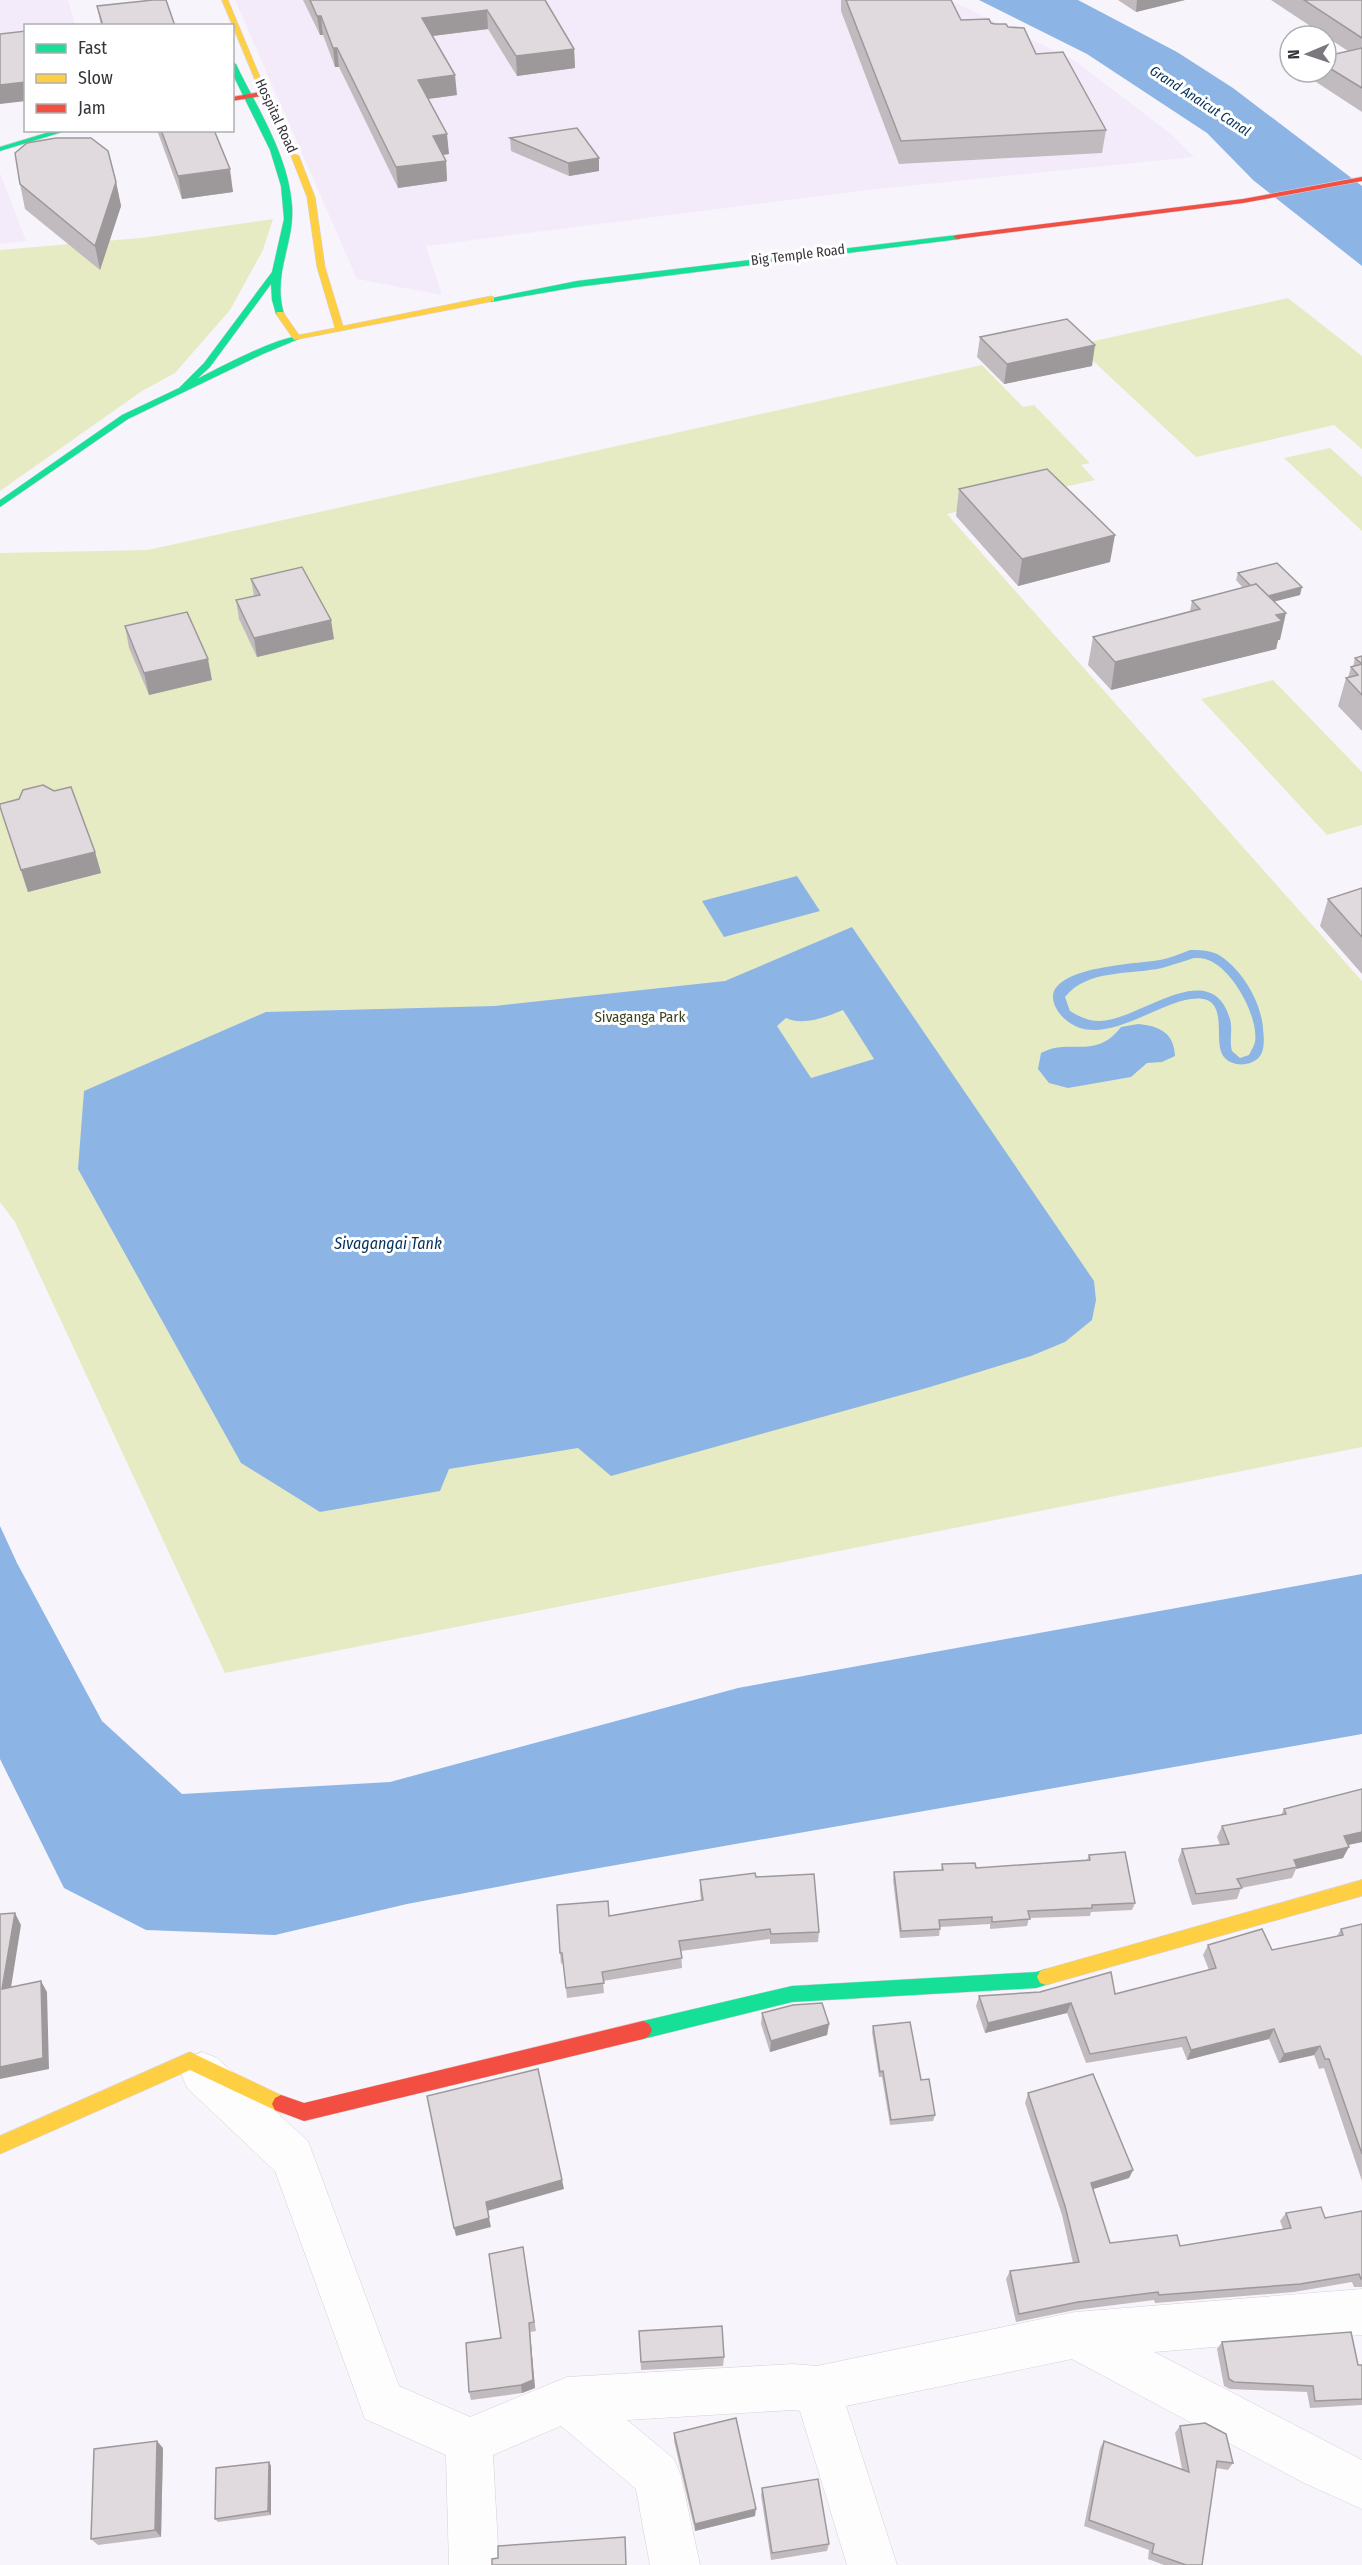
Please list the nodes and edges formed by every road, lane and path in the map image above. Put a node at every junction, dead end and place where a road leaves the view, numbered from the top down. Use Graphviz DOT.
graph roads {
  1 [pos="225,0"];
  2 [pos="234,72"];
  3 [pos="240,98"];
  4 [pos="57,132"];
  5 [pos="43,135"];
  6 [pos="0,138"];
  7 [pos="290,146"];
  8 [pos="0,149"];
  9 [pos="1359,179"];
  10 [pos="321,267"];
  11 [pos="274,274"];
  12 [pos="342,293"];
  13 [pos="449,306"];
  14 [pos="375,309"];
  15 [pos="339,328"];
  16 [pos="297,338"];
  17 [pos="183,387"];
  18 [pos="0,504"];
  19 [pos="1362,1888"];
  20 [pos="190,2061"];
  21 [pos="0,2145"];
  22 [pos="1362,2312"];
  23 [pos="1075,2335"];
  24 [pos="817,2389"];
  25 [pos="567,2400"];
  26 [pos="469,2441"];
  27 [pos="1362,2485"];
  28 [pos="474,2565"];
  29 [pos="675,2565"];
  30 [pos="872,2565"];
  1 -- 3 [label="main road, Hospital Road"];
  2 -- 3 [label="main road, Hospital Road"];
  3 -- 11 [label="main road, Hospital Road"];
  4 -- 5 [label="main road"];
  5 -- 6 [label="main road"];
  5 -- 8 [label="main road"];
  7 -- 10 [label="main road, Hospital Road"];
  9 -- 13 [label="main road, Big Temple Road"];
  10 -- 12 [label="main road"];
  10 -- 15 [label="main road, Hospital Road"];
  11 -- 16 [label="main road"];
  11 -- 17 [label="main road"];
  13 -- 14 [label="main road"];
  13 -- 15 [label="main road, Big Temple Road"];
  15 -- 16 [label="main road, Big Temple Road"];
  16 -- 17 [label="main road, Big Temple Road"];
  17 -- 18 [label="main road"];
  19 -- 20 [label="main road"];
  20 -- 21 [label="main road"];
  20 -- 26 [label="street"];
  22 -- 23 [label="street"];
  23 -- 24 [label="street"];
  23 -- 27 [label="street"];
  24 -- 25 [label="street"];
  24 -- 30 [label="street"];
  25 -- 26 [label="street"];
  25 -- 29 [label="street"];
  26 -- 28 [label="street"];
}
